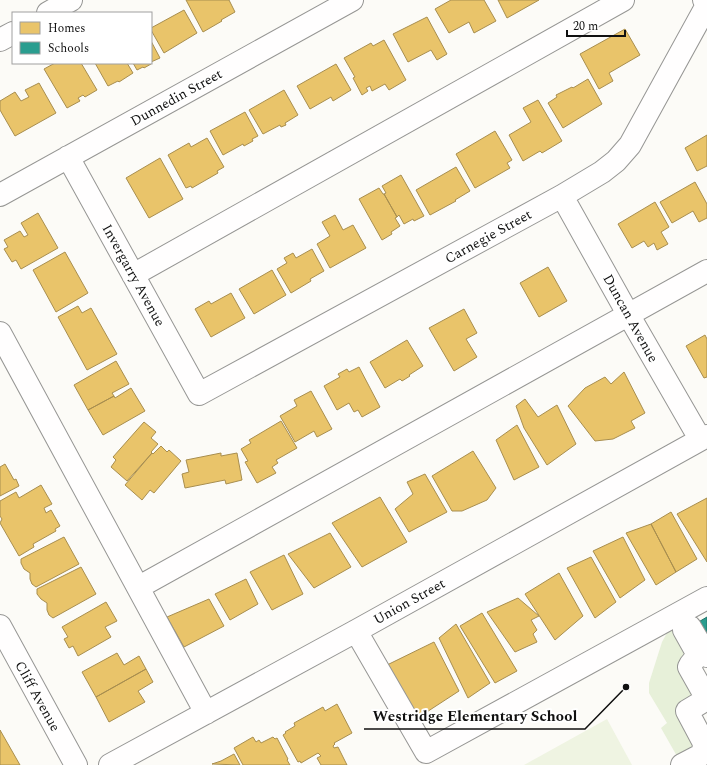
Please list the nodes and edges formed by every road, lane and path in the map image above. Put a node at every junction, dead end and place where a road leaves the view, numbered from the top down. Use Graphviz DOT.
graph roads {
  1 [pos="71,0"];
  2 [pos="352,0"];
  3 [pos="623,0"];
  4 [pos="704,0"];
  5 [pos="707,5"];
  6 [pos="50,12"];
  7 [pos="12,34"];
  8 [pos="0,40"];
  9 [pos="68,157"];
  10 [pos="0,195"];
  11 [pos="562,196"];
  12 [pos="707,271"];
  13 [pos="133,275"];
  14 [pos="628,314"];
  15 [pos="0,333"];
  16 [pos="199,394"];
  17 [pos="704,438"];
  18 [pos="139,587"];
  19 [pos="707,598"];
  20 [pos="0,626"];
  21 [pos="356,631"];
  22 [pos="707,656"];
  23 [pos="206,713"];
  24 [pos="76,765"];
  25 [pos="110,765"];
  26 [pos="682,765"];
  1 -- 6 [label="street"];
  2 -- 9 [label="street, Dunnedin Street"];
  3 -- 13 [label="street"];
  4 -- 5 [label="street"];
  5 -- 11 [label="street, Carnegie Street"];
  7 -- 8 [label="street"];
  9 -- 10 [label="street, Dunnedin Street"];
  9 -- 13 [label="street, Invergarry Avenue"];
  11 -- 14 [label="street, Duncan Avenue"];
  11 -- 16 [label="street, Carnegie Street"];
  12 -- 14 [label="street"];
  13 -- 16 [label="street, Invergarry Avenue"];
  14 -- 17 [label="street, Duncan Avenue"];
  14 -- 18 [label="street"];
  15 -- 18 [label="street"];
  17 -- 21 [label="street, Union Street"];
  18 -- 23 [label="street"];
  19 -- 21 [label="street"];
  20 -- 24 [label="street, Cliff Avenue"];
  21 -- 23 [label="street, Union Street"];
  22 -- 26 [label="street"];
  23 -- 25 [label="street, Union Street"];
}
